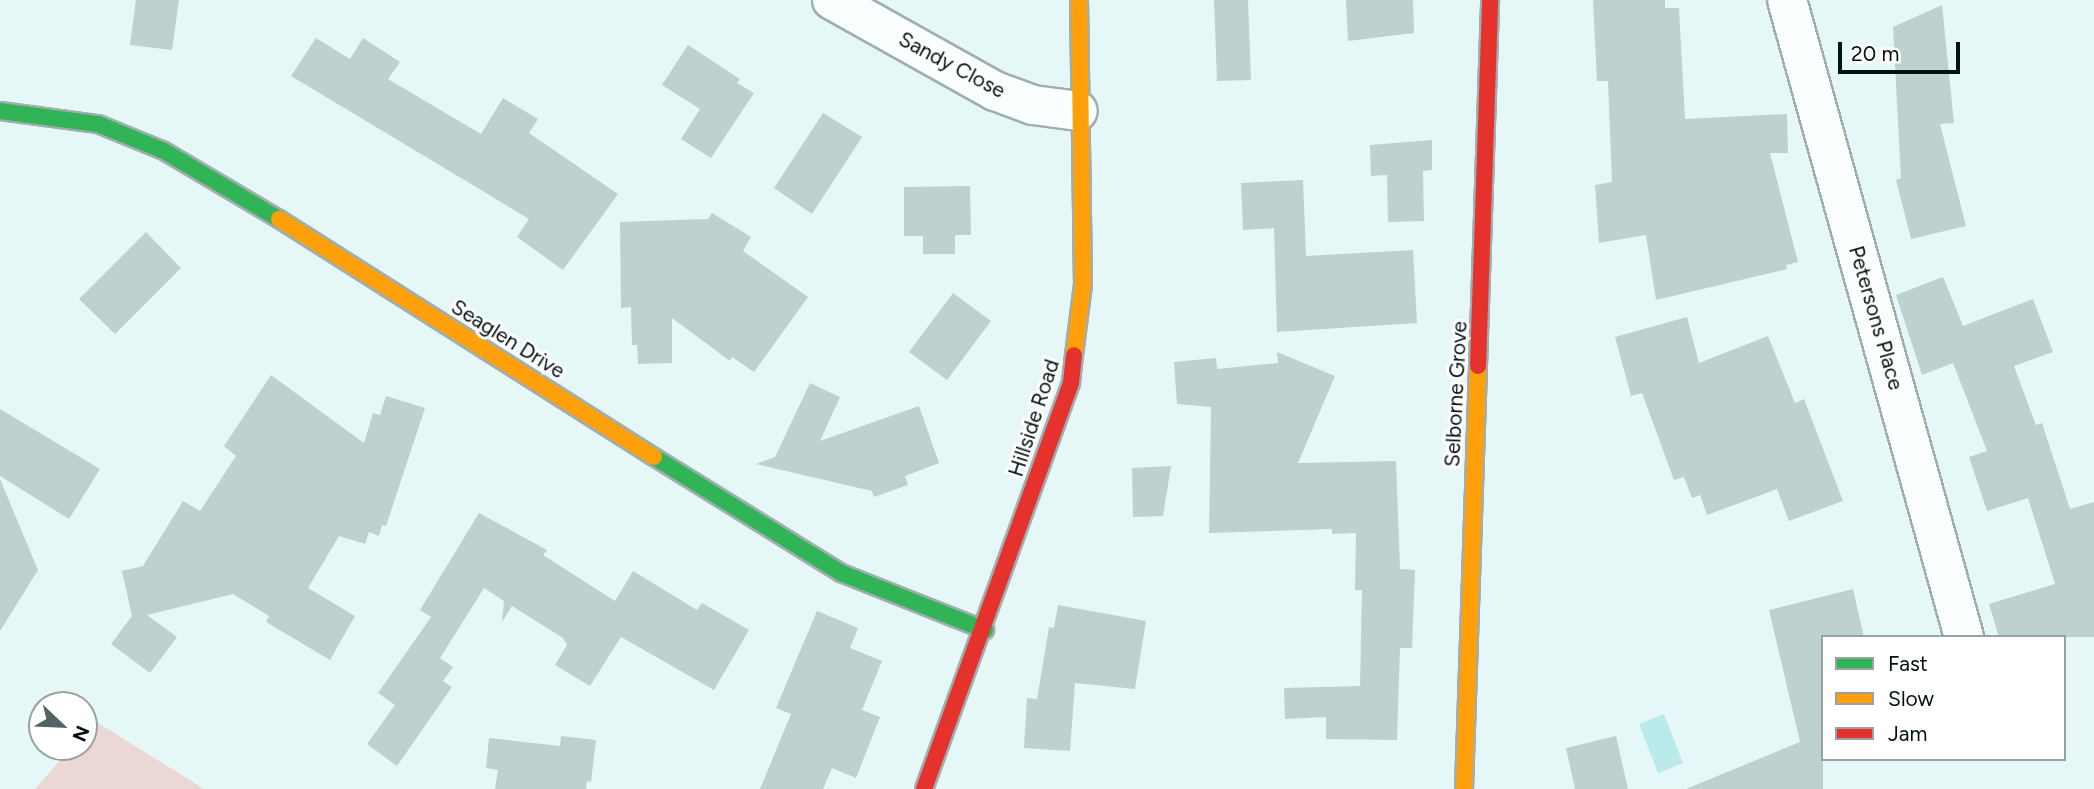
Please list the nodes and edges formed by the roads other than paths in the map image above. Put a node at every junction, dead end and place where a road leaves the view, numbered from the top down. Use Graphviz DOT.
graph roads {
  1 [pos="832,0"];
  2 [pos="1079,0"];
  3 [pos="1490,0"];
  4 [pos="1787,0"];
  5 [pos="0,111"];
  6 [pos="1078,111"];
  7 [pos="985,630"];
  8 [pos="1963,635"];
  9 [pos="924,789"];
  10 [pos="1464,789"];
  1 -- 6 [label="street, Sandy Close"];
  2 -- 6 [label="street, Hillside Road"];
  3 -- 10 [label="street, Selborne Grove"];
  4 -- 8 [label="street, Petersons Place"];
  5 -- 7 [label="street, Seaglen Drive"];
  6 -- 7 [label="street, Hillside Road"];
  7 -- 9 [label="street, Hillside Road"];
}
